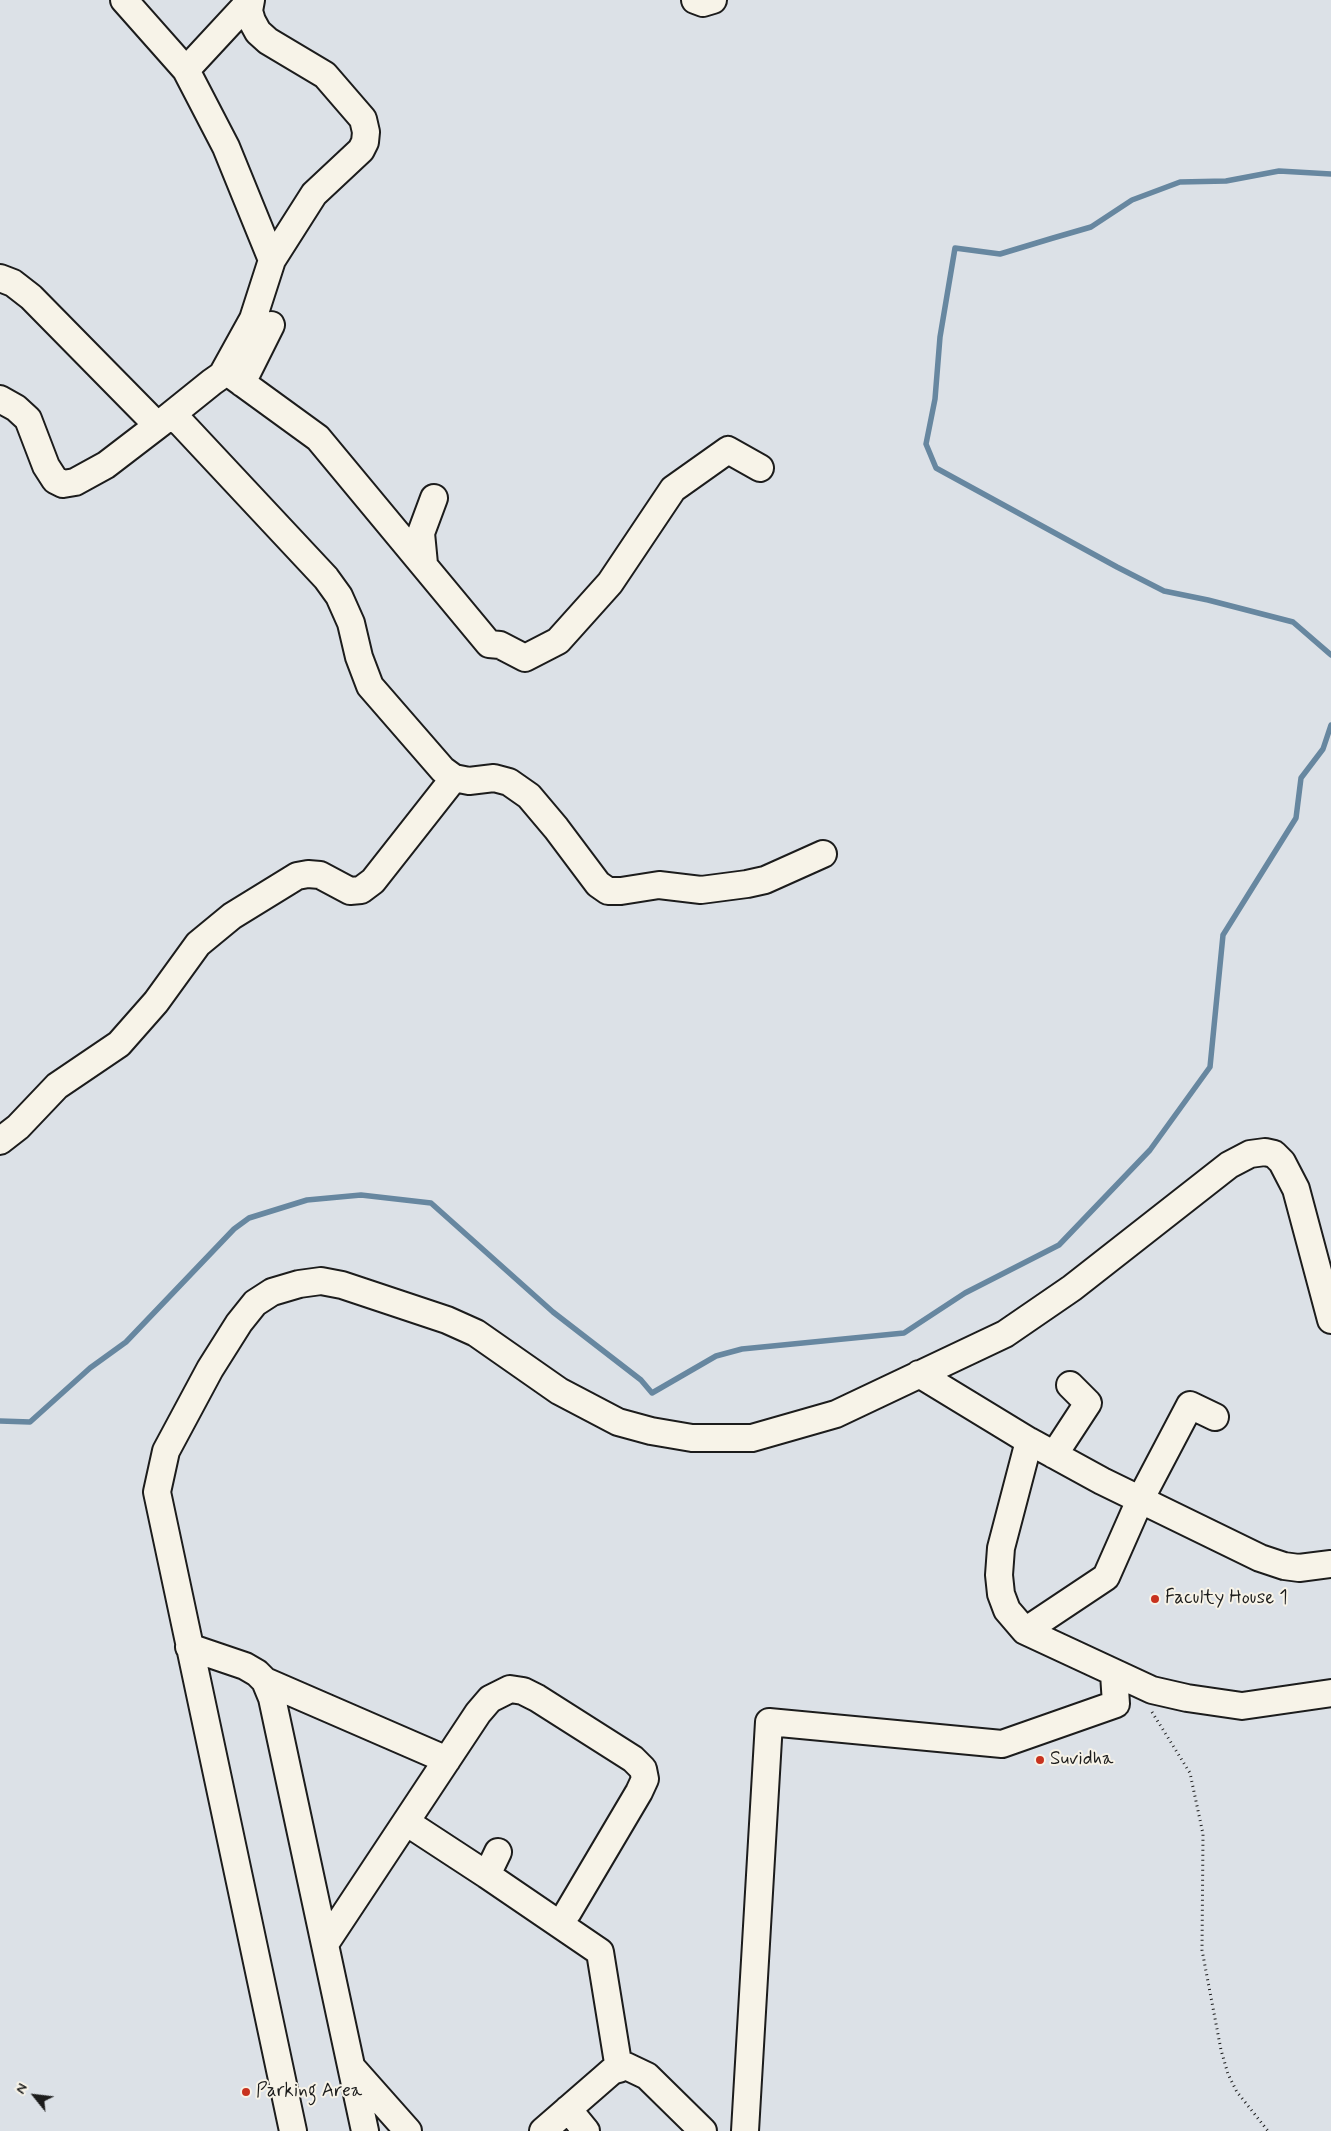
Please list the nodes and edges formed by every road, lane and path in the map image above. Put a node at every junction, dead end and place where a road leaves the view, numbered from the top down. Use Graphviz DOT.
graph roads {
  1 [pos="124,0"];
  2 [pos="694,0"];
  3 [pos="713,0"];
  4 [pos="250,1"];
  5 [pos="186,70"];
  6 [pos="272,260"];
  7 [pos="0,278"];
  8 [pos="272,325"];
  9 [pos="232,379"];
  10 [pos="0,399"];
  11 [pos="161,422"];
  12 [pos="760,468"];
  13 [pos="434,498"];
  14 [pos="424,564"];
  15 [pos="454,778"];
  16 [pos="823,854"];
  17 [pos="0,1141"];
  18 [pos="1331,1320"];
  19 [pos="919,1374"];
  20 [pos="1070,1385"];
  21 [pos="1215,1416"];
  22 [pos="1029,1441"];
  23 [pos="1054,1455"];
  24 [pos="1140,1500"];
  25 [pos="1331,1564"];
  26 [pos="1025,1631"];
  27 [pos="189,1647"];
  28 [pos="1124,1678"];
  29 [pos="265,1681"];
  30 [pos="1331,1693"];
  31 [pos="447,1760"];
  32 [pos="406,1822"];
  33 [pos="498,1852"];
  34 [pos="487,1875"];
  35 [pos="568,1912"];
  36 [pos="325,1944"];
  37 [pos="351,2067"];
  38 [pos="619,2069"];
  39 [pos="568,2109"];
  40 [pos="292,2131"];
  41 [pos="365,2131"];
  42 [pos="408,2131"];
  43 [pos="543,2131"];
  44 [pos="586,2131"];
  45 [pos="703,2131"];
  46 [pos="745,2131"];
  47 [pos="1268,2131"];
  1 -- 5 [label="street"];
  2 -- 3 [label="street"];
  4 -- 5 [label="street"];
  4 -- 6 [label="street"];
  5 -- 6 [label="street"];
  6 -- 9 [label="street"];
  7 -- 11 [label="street"];
  8 -- 9 [label="street"];
  9 -- 11 [label="street"];
  9 -- 14 [label="street"];
  10 -- 11 [label="street"];
  11 -- 15 [label="street"];
  12 -- 14 [label="street"];
  13 -- 14 [label="street"];
  15 -- 16 [label="street"];
  15 -- 17 [label="street"];
  18 -- 19 [label="street"];
  19 -- 22 [label="street"];
  19 -- 27 [label="street"];
  20 -- 23 [label="street"];
  21 -- 24 [label="street"];
  22 -- 23 [label="street"];
  22 -- 26 [label="street"];
  23 -- 24 [label="street"];
  24 -- 25 [label="street"];
  24 -- 26 [label="street"];
  26 -- 28 [label="street"];
  27 -- 29 [label="street"];
  27 -- 40 [label="street"];
  28 -- 30 [label="street"];
  28 -- 46 [label="street"];
  28 -- 47 [label="path"];
  29 -- 31 [label="street"];
  29 -- 36 [label="street"];
  31 -- 32 [label="street"];
  31 -- 35 [label="street"];
  32 -- 34 [label="street"];
  32 -- 36 [label="street"];
  33 -- 34 [label="street"];
  34 -- 38 [label="street"];
  36 -- 37 [label="street"];
  37 -- 41 [label="street"];
  37 -- 42 [label="street"];
  38 -- 39 [label="street"];
  38 -- 45 [label="street"];
  39 -- 43 [label="street"];
  39 -- 44 [label="street"];
}
